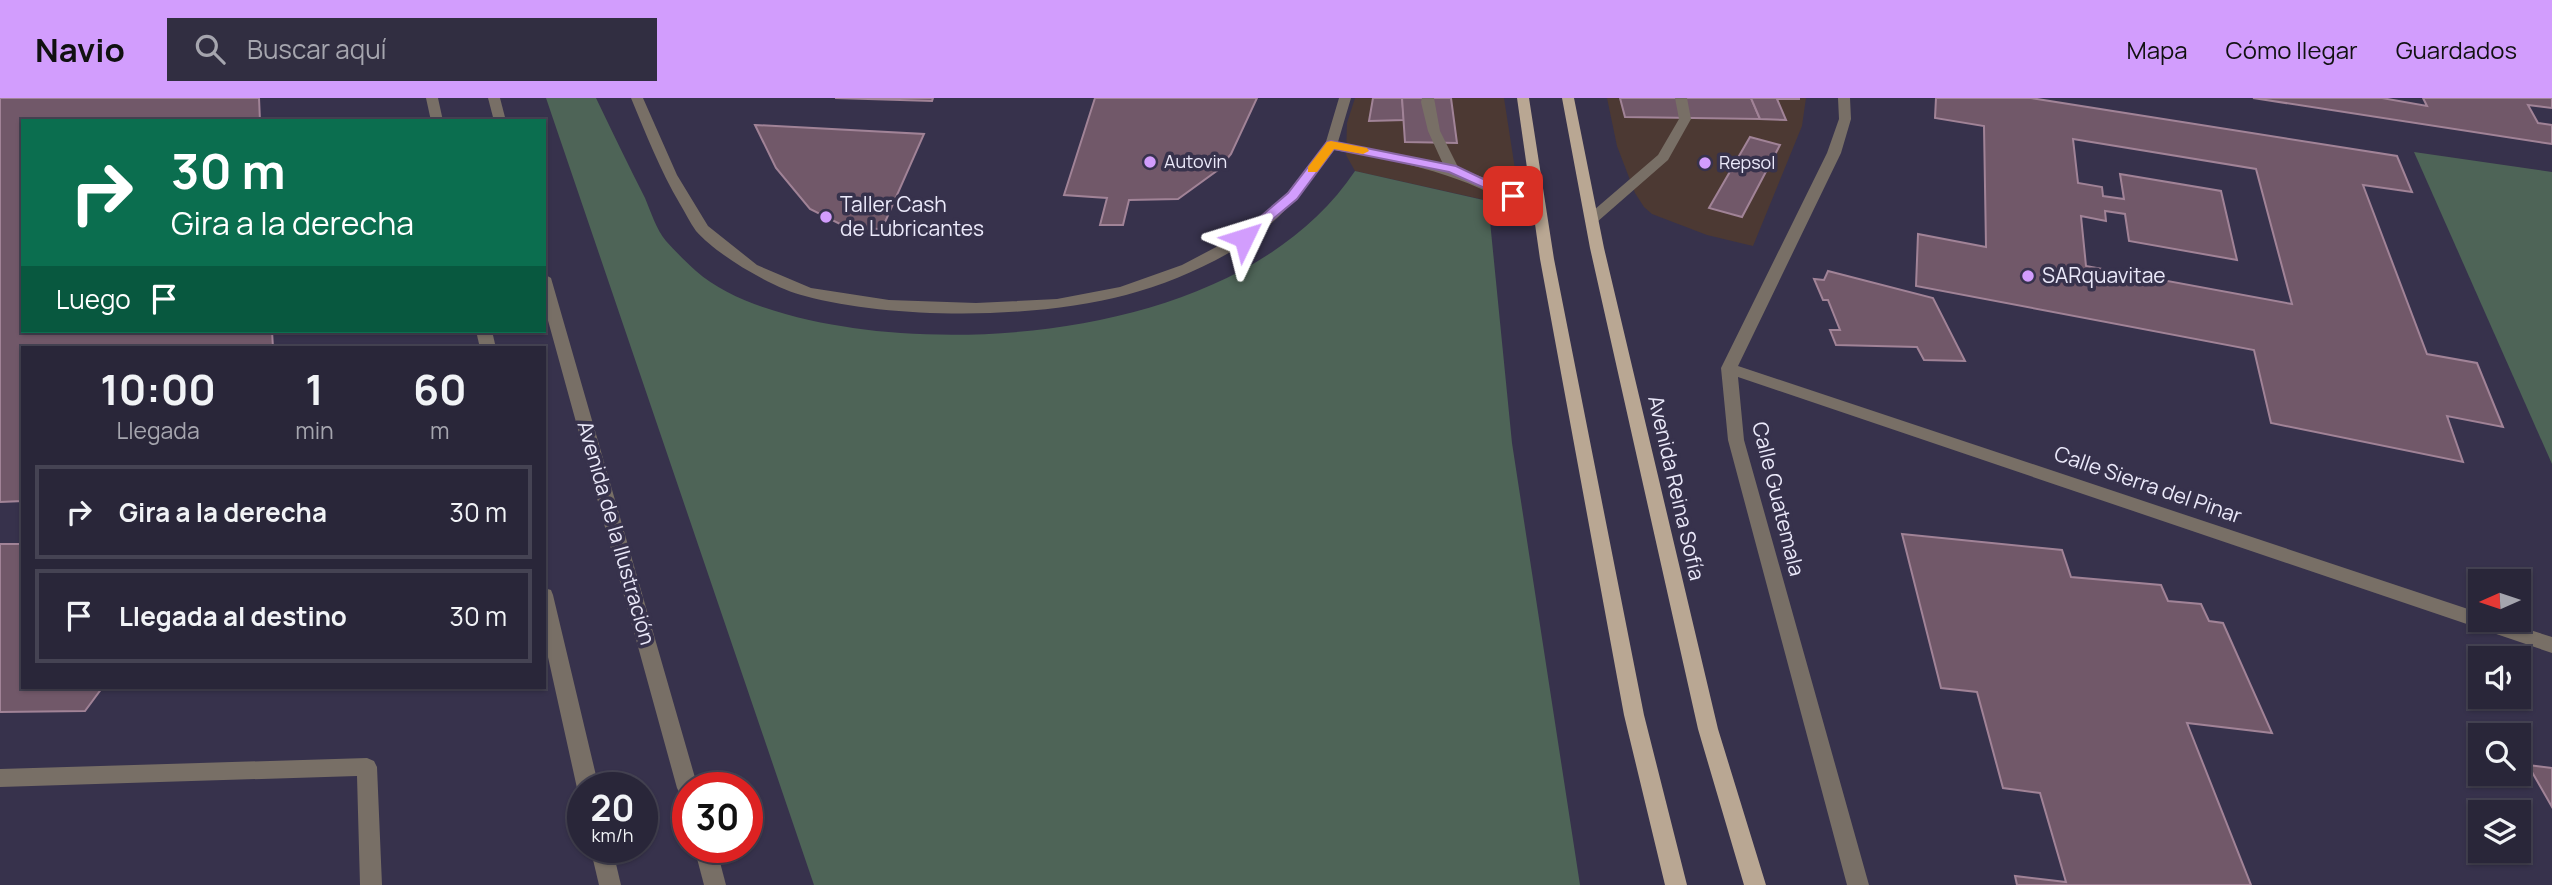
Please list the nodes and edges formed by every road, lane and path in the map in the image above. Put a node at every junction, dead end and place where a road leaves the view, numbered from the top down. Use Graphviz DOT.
graph roads {
  1 [pos="432,98"];
  2 [pos="494,98"];
  3 [pos="637,98"];
  4 [pos="1345,98"];
  5 [pos="1428,98"];
  6 [pos="1523,98"];
  7 [pos="1568,98"];
  8 [pos="1681,98"];
  9 [pos="1844,98"];
  10 [pos="437,119"];
  11 [pos="499,119"];
  12 [pos="1331,145"];
  13 [pos="1452,169"];
  14 [pos="1539,216"];
  15 [pos="1592,219"];
  16 [pos="546,285"];
  17 [pos="1729,368"];
  18 [pos="546,604"];
  19 [pos="2552,645"];
  20 [pos="584,772"];
  21 [pos="683,772"];
  22 [pos="0,778"];
  23 [pos="605,863"];
  24 [pos="709,863"];
  25 [pos="371,885"];
  26 [pos="610,885"];
  27 [pos="715,885"];
  28 [pos="1676,885"];
  29 [pos="1755,885"];
  30 [pos="1858,885"];
  1 -- 10 [label="street"];
  2 -- 11 [label="street"];
  3 -- 12 [label="street"];
  4 -- 12 [label="street"];
  5 -- 13 [label="street"];
  6 -- 14 [label="main road"];
  7 -- 15 [label="main road, Avenida Reina Sofía"];
  8 -- 15 [label="street"];
  9 -- 17 [label="street"];
  12 -- 13 [label="street"];
  13 -- 14 [label="street"];
  14 -- 28 [label="main road"];
  15 -- 29 [label="main road, Avenida Reina Sofía"];
  16 -- 21 [label="street, Avenida de la Ilustración"];
  17 -- 19 [label="street, Calle Sierra del Pinar"];
  17 -- 30 [label="street, Calle Guatemala"];
  18 -- 20 [label="street"];
  22 -- 25 [label="street"];
  23 -- 26 [label="street"];
  24 -- 27 [label="street"];
}
